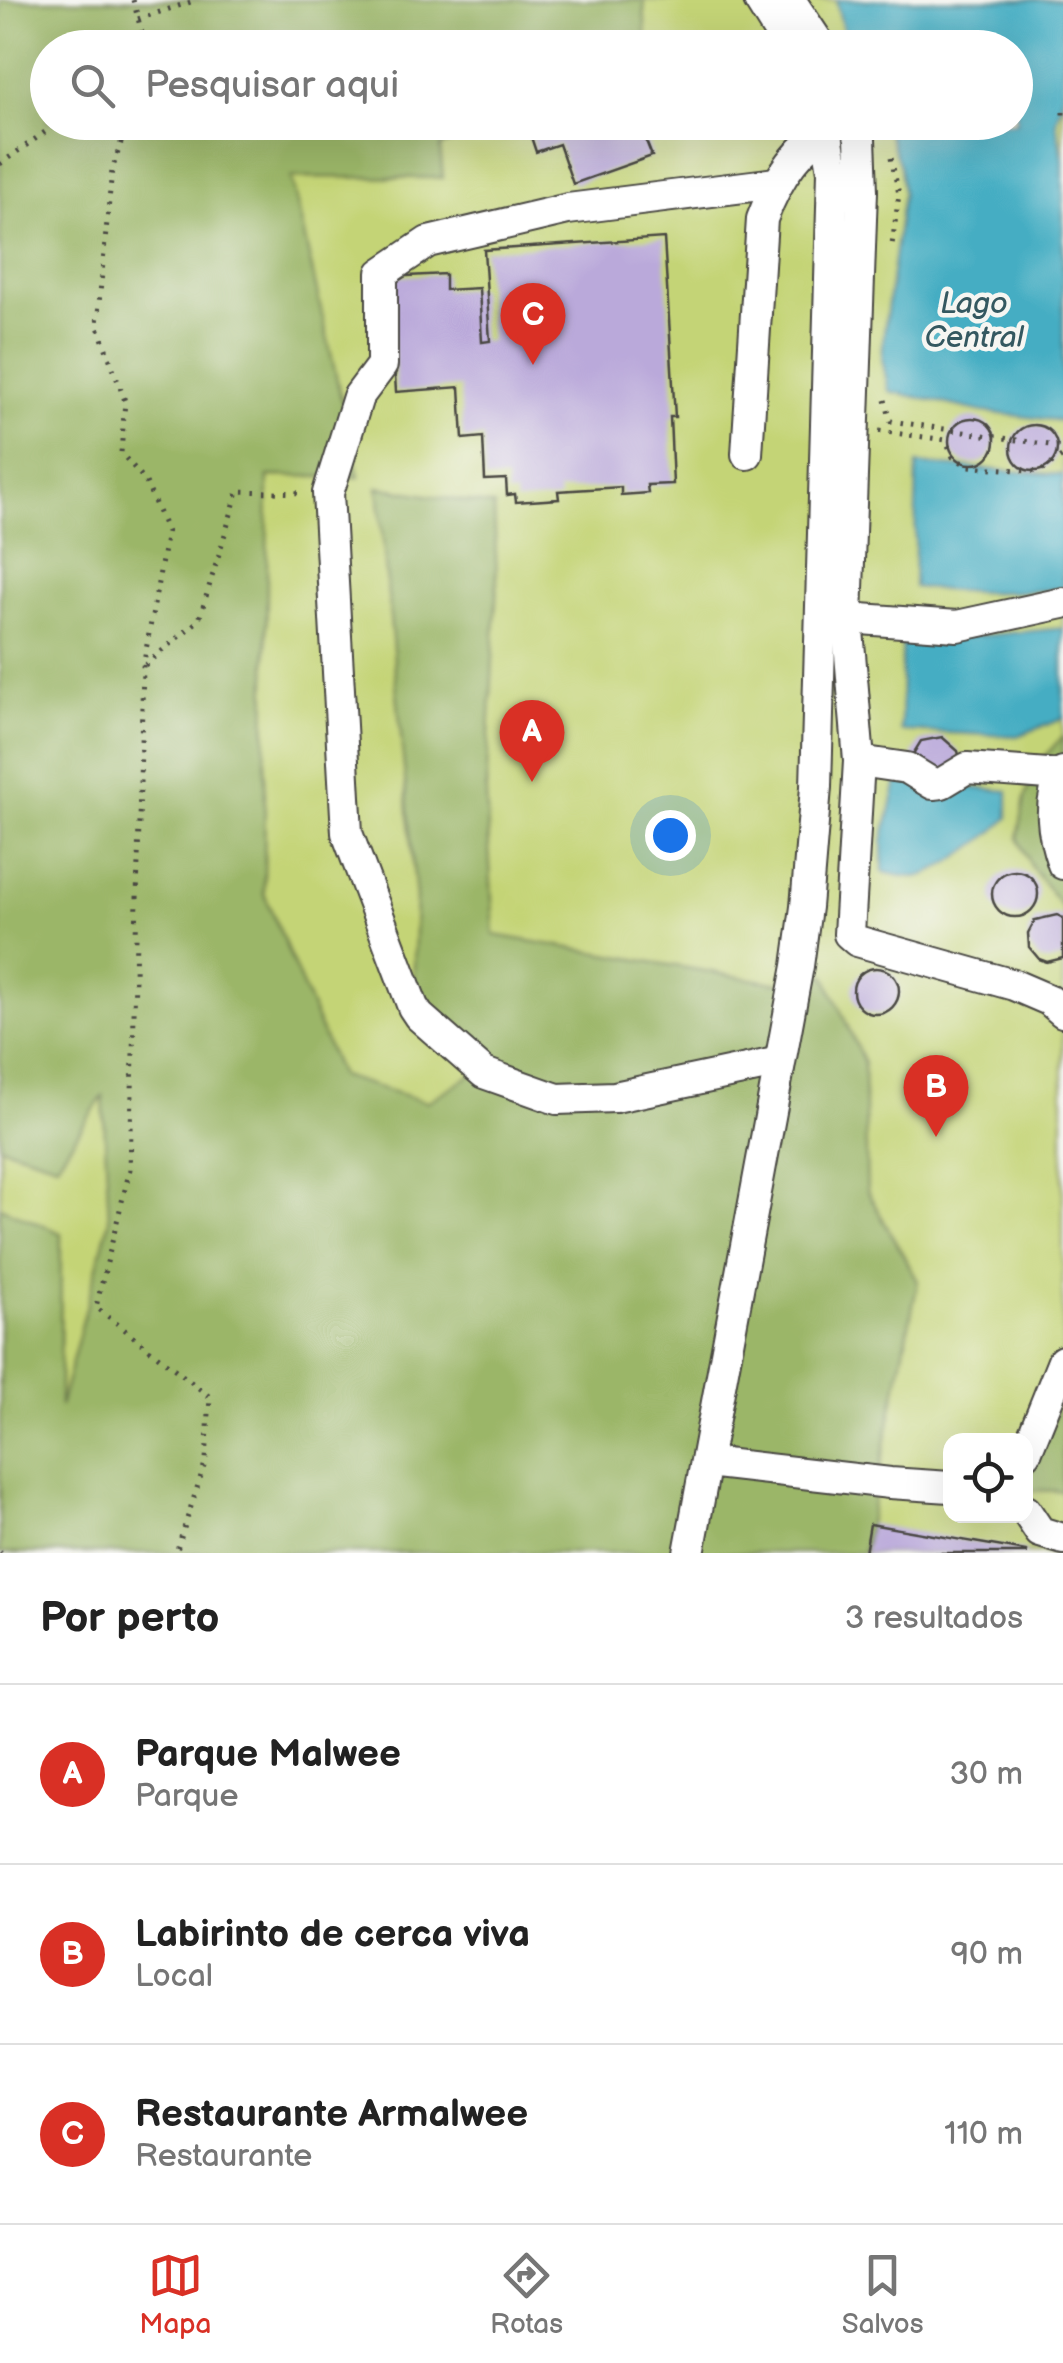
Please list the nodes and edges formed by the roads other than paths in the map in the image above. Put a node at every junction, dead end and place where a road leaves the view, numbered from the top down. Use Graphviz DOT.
graph roads {
  1 [pos="759,0"];
  2 [pos="790,0"];
  3 [pos="778,30"];
  4 [pos="810,30"];
  5 [pos="814,140"];
  6 [pos="836,140"];
  7 [pos="860,140"];
  8 [pos="776,182"];
  9 [pos="748,454"];
  10 [pos="1063,603"];
  11 [pos="847,618"];
  12 [pos="859,761"];
  13 [pos="1062,774"];
  14 [pos="1063,864"];
  15 [pos="1063,1012"];
  16 [pos="780,1062"];
  17 [pos="1063,1361"];
  18 [pos="1033,1436"];
  19 [pos="706,1462"];
  20 [pos="943,1487"];
  21 [pos="1033,1522"];
  22 [pos="1063,1540"];
  23 [pos="689,1553"];
  1 -- 3 [label="lane"];
  2 -- 4 [label="lane"];
  5 -- 8 [label="lane"];
  6 -- 16 [label="lane"];
  7 -- 11 [label="lane"];
  8 -- 9 [label="lane"];
  8 -- 16 [label="lane"];
  10 -- 11 [label="lane"];
  11 -- 12 [label="lane"];
  12 -- 13 [label="lane"];
  12 -- 15 [label="lane"];
  13 -- 14 [label="lane"];
  16 -- 19 [label="lane"];
  17 -- 18 [label="lane"];
  19 -- 20 [label="lane"];
  19 -- 23 [label="lane"];
  21 -- 22 [label="lane"];
}
